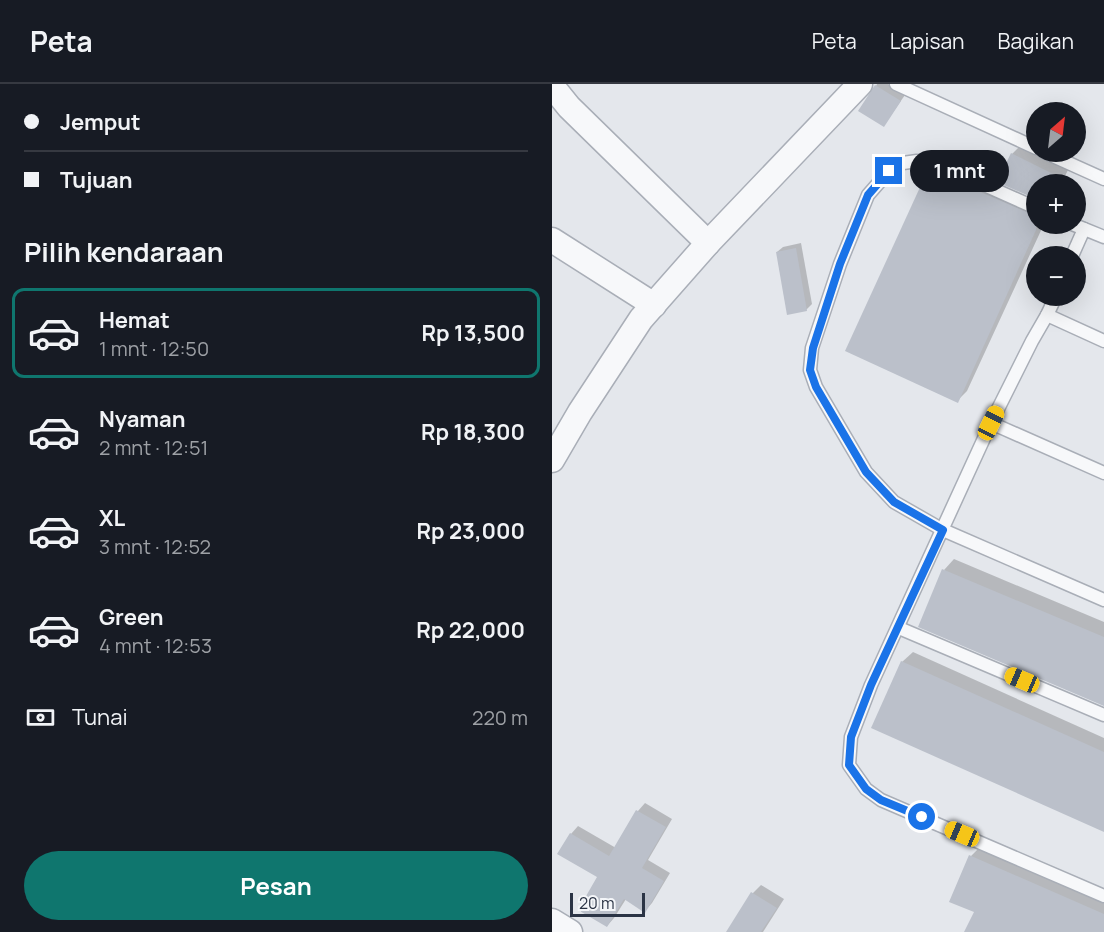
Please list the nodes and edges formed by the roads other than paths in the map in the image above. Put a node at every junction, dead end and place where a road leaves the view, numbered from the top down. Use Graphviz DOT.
graph roads {
  1 [pos="860,84"];
  2 [pos="896,84"];
  3 [pos="556,87"];
  4 [pos="1026,143"];
  5 [pos="1066,162"];
  6 [pos="1104,179"];
  7 [pos="1026,204"];
  8 [pos="1086,229"];
  9 [pos="1104,237"];
  10 [pos="552,240"];
  11 [pos="708,243"];
  12 [pos="654,305"];
  13 [pos="1051,306"];
  14 [pos="1047,315"];
  15 [pos="1104,341"];
  16 [pos="991,423"];
  17 [pos="552,460"];
  18 [pos="1104,473"];
  19 [pos="943,530"];
  20 [pos="1104,600"];
  21 [pos="898,628"];
  22 [pos="1104,715"];
  23 [pos="1104,896"];
  24 [pos="552,921"];
  25 [pos="570,932"];
  1 -- 11 [label="street"];
  2 -- 4 [label="lane"];
  3 -- 11 [label="street"];
  5 -- 6 [label="lane"];
  7 -- 19 [label="lane"];
  8 -- 9 [label="lane"];
  10 -- 12 [label="street"];
  11 -- 12 [label="street"];
  12 -- 17 [label="street"];
  13 -- 14 [label="lane"];
  14 -- 15 [label="lane"];
  14 -- 16 [label="lane"];
  16 -- 18 [label="lane"];
  16 -- 19 [label="lane"];
  19 -- 20 [label="lane"];
  19 -- 21 [label="lane"];
  21 -- 22 [label="lane"];
  21 -- 23 [label="lane"];
  24 -- 25 [label="street"];
}
